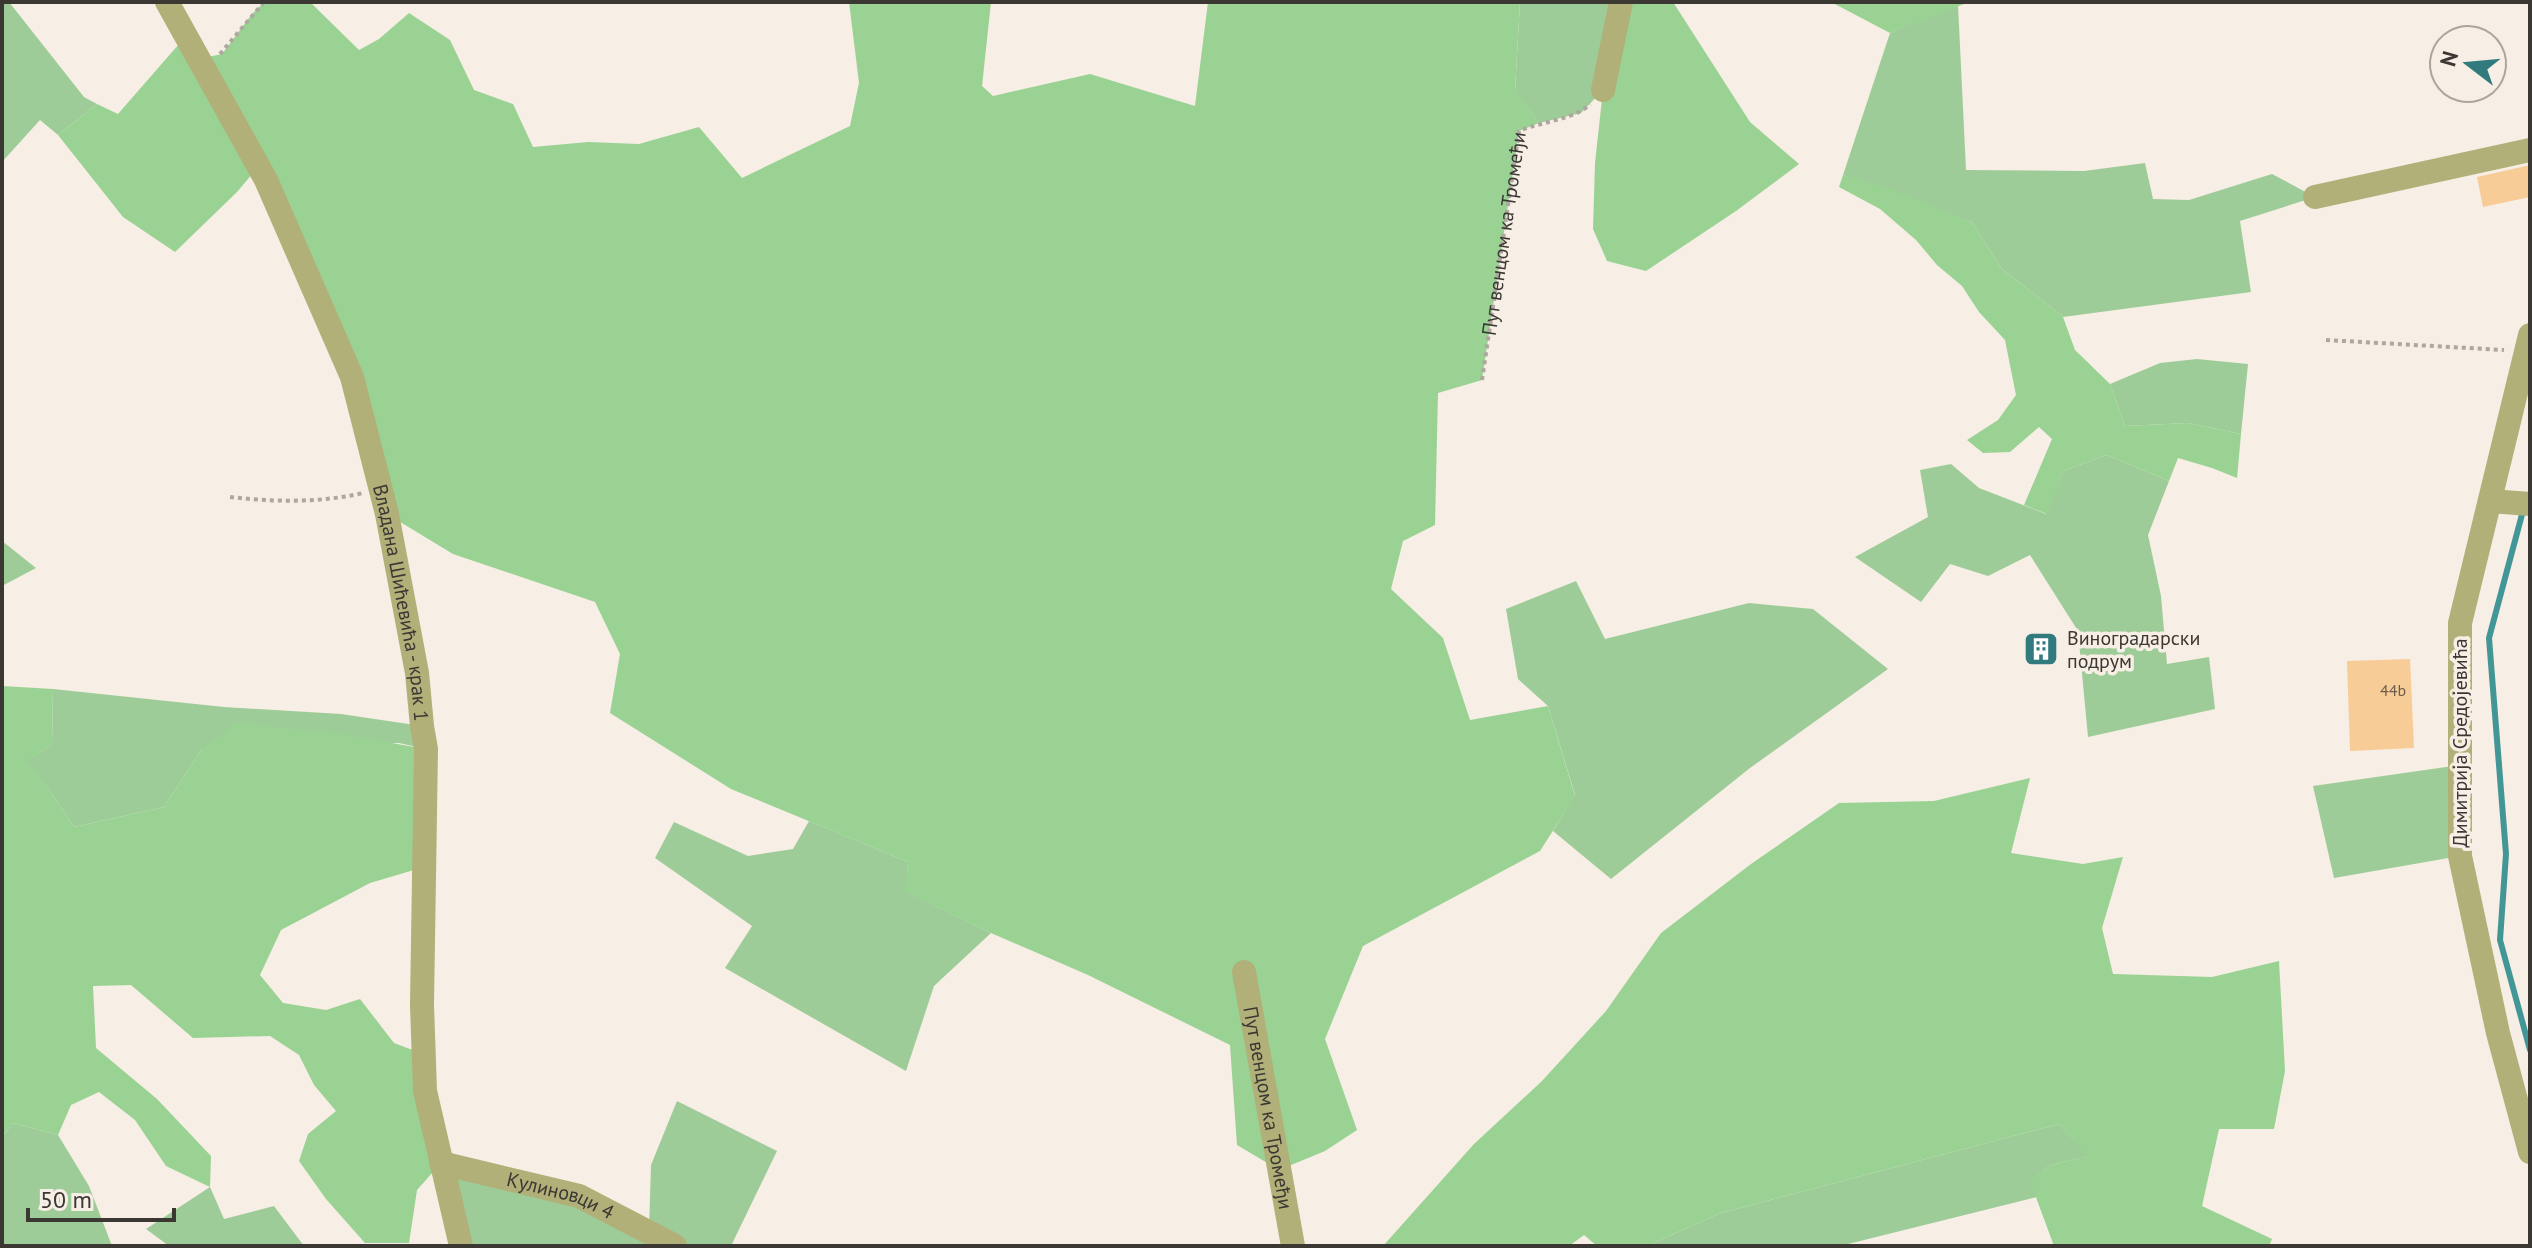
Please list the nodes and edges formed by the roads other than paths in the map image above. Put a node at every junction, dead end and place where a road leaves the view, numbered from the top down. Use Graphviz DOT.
graph roads {
  1 [pos="167,2"];
  2 [pos="1621,2"];
  3 [pos="1603,90"];
  4 [pos="2530,150"];
  5 [pos="2315,197"];
  6 [pos="2528,343"];
  7 [pos="2490,501"];
  8 [pos="2530,504"];
  9 [pos="1244,972"];
  10 [pos="2530,1152"];
  11 [pos="441,1163"];
  12 [pos="461,1246"];
  13 [pos="675,1246"];
  14 [pos="1293,1246"];
  1 -- 11 [label="street, Владана Шићевића - крак 1"];
  2 -- 3 [label="street"];
  4 -- 5 [label="street"];
  6 -- 7 [label="street, Димитрија Средојевића"];
  7 -- 8 [label="street"];
  7 -- 10 [label="street, Димитрија Средојевића"];
  9 -- 14 [label="street, Пут венцом ка Тромеђи"];
  11 -- 12 [label="street, Владана Шићевића - крак 1"];
  11 -- 13 [label="street, Кулиновци 4"];
}
